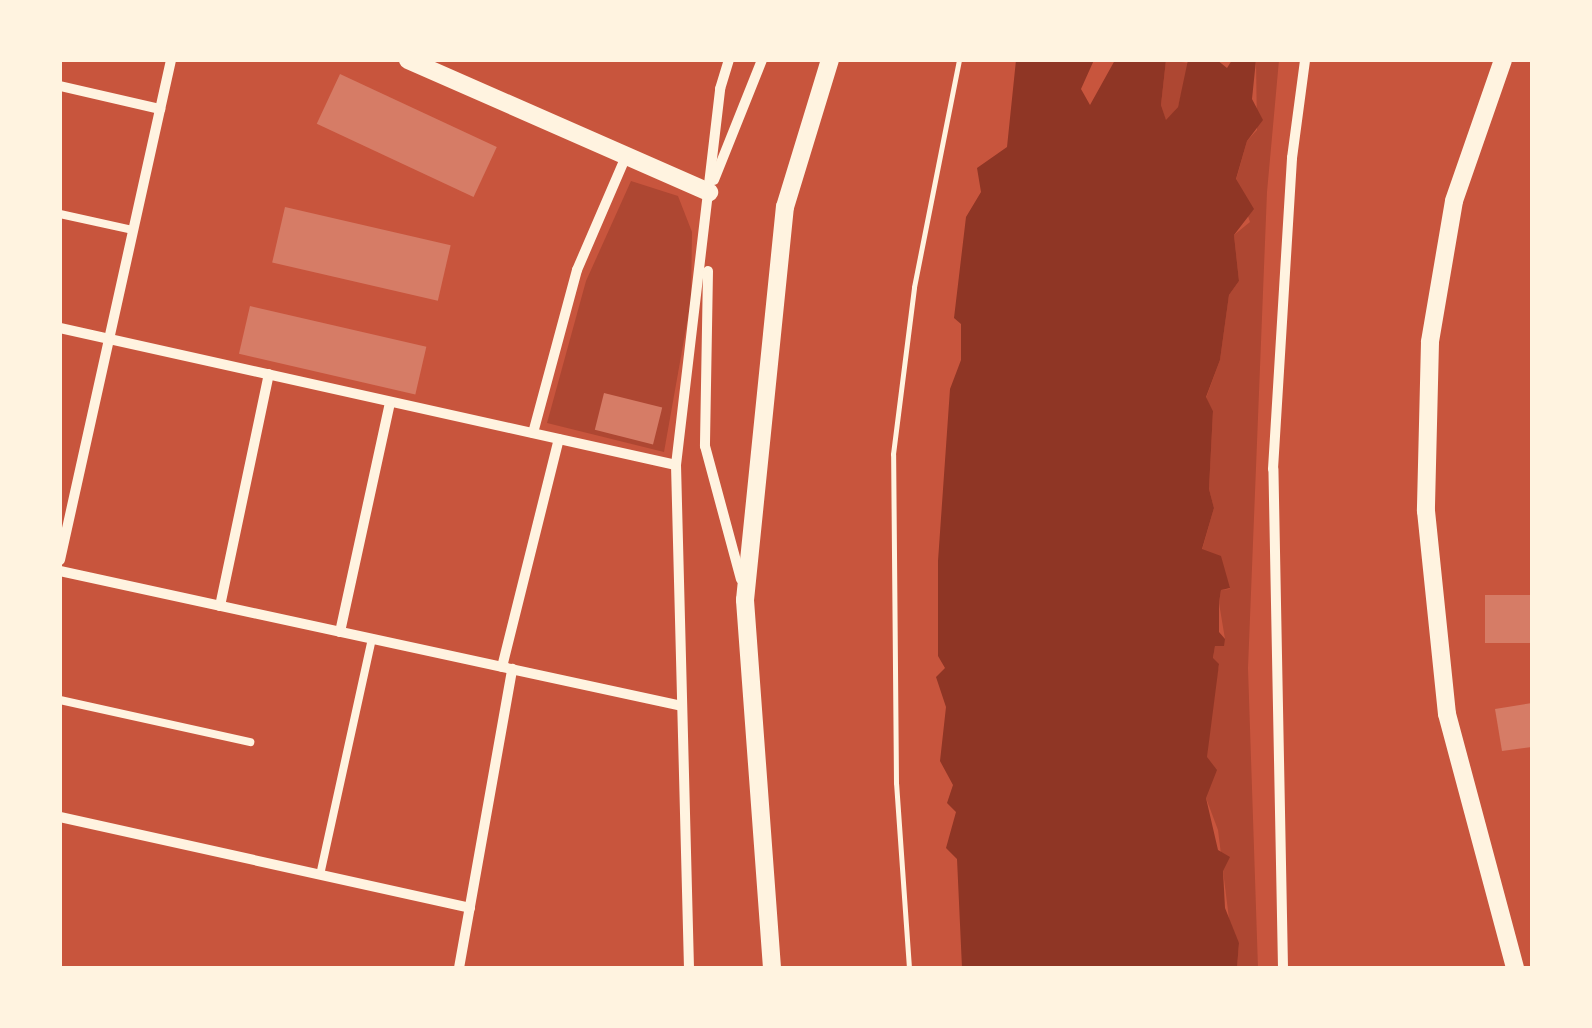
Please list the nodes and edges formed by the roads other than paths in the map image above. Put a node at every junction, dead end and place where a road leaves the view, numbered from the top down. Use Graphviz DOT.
graph roads {
  1 [pos="171,60"];
  2 [pos="408,60"];
  3 [pos="730,60"];
  4 [pos="762,60"];
  5 [pos="830,60"];
  6 [pos="1305,60"];
  7 [pos="1503,60"];
  8 [pos="60,86"];
  9 [pos="160,109"];
  10 [pos="626,156"];
  11 [pos="709,192"];
  12 [pos="60,214"];
  13 [pos="133,230"];
  14 [pos="60,328"];
  15 [pos="109,339"];
  16 [pos="269,374"];
  17 [pos="390,402"];
  18 [pos="533,434"];
  19 [pos="559,440"];
  20 [pos="676,465"];
  21 [pos="60,560"];
  22 [pos="60,571"];
  23 [pos="745,600"];
  24 [pos="220,606"];
  25 [pos="340,632"];
  26 [pos="372,639"];
  27 [pos="507,668"];
  28 [pos="60,700"];
  29 [pos="682,706"];
  30 [pos="250,742"];
  31 [pos="60,817"];
  32 [pos="320,875"];
  33 [pos="470,908"];
  34 [pos="459,968"];
  35 [pos="689,968"];
  36 [pos="772,968"];
  37 [pos="1283,968"];
  38 [pos="1515,968"];
  1 -- 9 [label="street"];
  2 -- 10 [label="street"];
  3 -- 11 [label="street"];
  4 -- 11 [label="street"];
  5 -- 23 [label="street"];
  6 -- 37 [label="street"];
  7 -- 38 [label="street"];
  8 -- 9 [label="street"];
  9 -- 13 [label="street"];
  10 -- 11 [label="street"];
  10 -- 18 [label="street"];
  11 -- 20 [label="street"];
  11 -- 23 [label="street"];
  12 -- 13 [label="lane"];
  13 -- 15 [label="street"];
  14 -- 15 [label="street"];
  15 -- 16 [label="street"];
  15 -- 21 [label="street"];
  16 -- 17 [label="street"];
  16 -- 24 [label="street"];
  17 -- 18 [label="street"];
  17 -- 25 [label="street"];
  18 -- 19 [label="street"];
  19 -- 20 [label="street"];
  19 -- 27 [label="street"];
  20 -- 29 [label="street"];
  22 -- 24 [label="street"];
  23 -- 36 [label="street"];
  24 -- 25 [label="street"];
  25 -- 26 [label="street"];
  26 -- 27 [label="street"];
  26 -- 32 [label="lane"];
  27 -- 29 [label="street"];
  27 -- 33 [label="street"];
  28 -- 30 [label="lane"];
  29 -- 35 [label="street"];
  31 -- 32 [label="street"];
  32 -- 33 [label="street"];
  33 -- 34 [label="street"];
}
